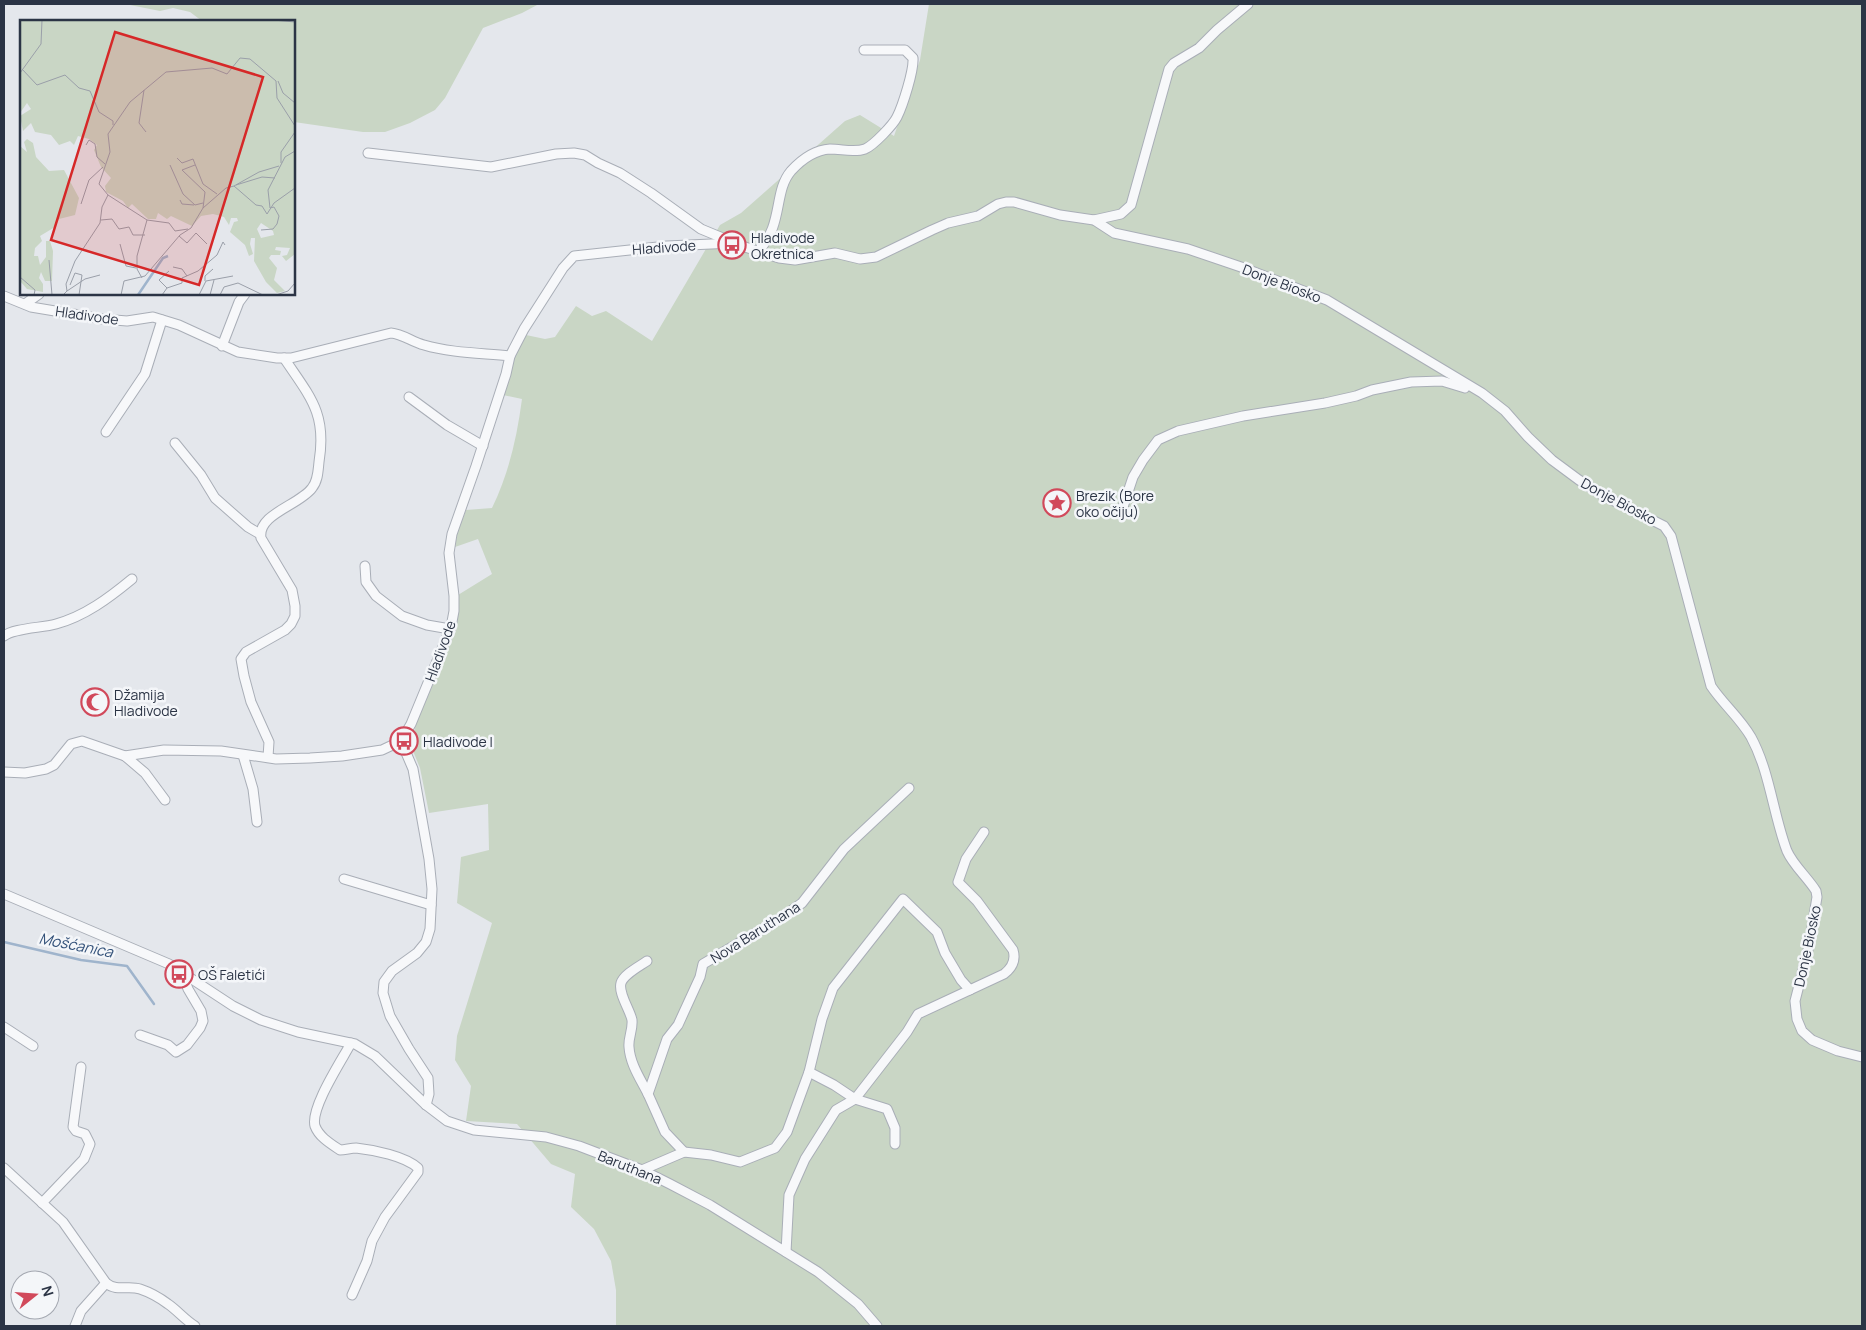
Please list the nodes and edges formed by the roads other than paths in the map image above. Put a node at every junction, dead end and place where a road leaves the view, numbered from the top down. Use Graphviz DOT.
graph roads {
  1 [pos="1248,4"];
  2 [pos="864,50"];
  3 [pos="368,153"];
  4 [pos="1094,220"];
  5 [pos="733,243"];
  6 [pos="758,250"];
  7 [pos="38,295"];
  8 [pos="244,295"];
  9 [pos="4,296"];
  10 [pos="25,304"];
  11 [pos="162,320"];
  12 [pos="222,346"];
  13 [pos="510,356"];
  14 [pos="284,358"];
  15 [pos="1482,393"];
  16 [pos="409,397"];
  17 [pos="106,432"];
  18 [pos="175,443"];
  19 [pos="482,446"];
  20 [pos="1122,510"];
  21 [pos="260,534"];
  22 [pos="365,566"];
  23 [pos="132,578"];
  24 [pos="450,629"];
  25 [pos="4,636"];
  26 [pos="402,741"];
  27 [pos="243,755"];
  28 [pos="125,756"];
  29 [pos="268,757"];
  30 [pos="4,772"];
  31 [pos="909,788"];
  32 [pos="165,800"];
  33 [pos="257,822"];
  34 [pos="984,832"];
  35 [pos="344,879"];
  36 [pos="4,894"];
  37 [pos="431,904"];
  38 [pos="647,960"];
  39 [pos="182,972"];
  40 [pos="970,990"];
  41 [pos="4,1027"];
  42 [pos="140,1035"];
  43 [pos="351,1043"];
  44 [pos="33,1046"];
  45 [pos="1862,1057"];
  46 [pos="81,1067"];
  47 [pos="809,1072"];
  48 [pos="648,1094"];
  49 [pos="855,1099"];
  50 [pos="426,1105"];
  51 [pos="895,1144"];
  52 [pos="684,1152"];
  53 [pos="4,1168"];
  54 [pos="642,1170"];
  55 [pos="42,1204"];
  56 [pos="786,1252"];
  57 [pos="106,1283"];
  58 [pos="352,1295"];
  59 [pos="75,1326"];
  60 [pos="194,1326"];
  61 [pos="877,1326"];
  1 -- 4 [label="street"];
  2 -- 6 [label="street"];
  3 -- 5 [label="street"];
  4 -- 6 [label="street, Hladivode"];
  4 -- 15 [label="street, Donje Biosko"];
  5 -- 6 [label="street, Hladivode"];
  5 -- 13 [label="street, Hladivode"];
  7 -- 10 [label="street"];
  8 -- 12 [label="street"];
  9 -- 10 [label="street, Hladivode"];
  10 -- 11 [label="street, Hladivode"];
  11 -- 12 [label="street, Hladivode"];
  11 -- 17 [label="street"];
  12 -- 14 [label="street, Hladivode"];
  13 -- 14 [label="street, Hladivode"];
  13 -- 19 [label="street, Hladivode"];
  14 -- 21 [label="street"];
  15 -- 20 [label="street"];
  15 -- 45 [label="street, Donje Biosko"];
  16 -- 19 [label="street"];
  18 -- 21 [label="street"];
  19 -- 24 [label="street, Hladivode"];
  21 -- 29 [label="street"];
  22 -- 24 [label="street"];
  23 -- 25 [label="street"];
  24 -- 26 [label="street, Hladivode"];
  26 -- 29 [label="street"];
  26 -- 37 [label="street"];
  27 -- 28 [label="street"];
  27 -- 29 [label="street"];
  27 -- 33 [label="street"];
  28 -- 30 [label="street"];
  28 -- 32 [label="street"];
  31 -- 48 [label="street, Nova Baruthana"];
  34 -- 40 [label="street"];
  35 -- 37 [label="street"];
  36 -- 39 [label="street, Baruthana"];
  37 -- 50 [label="street"];
  38 -- 48 [label="street"];
  39 -- 42 [label="street"];
  39 -- 43 [label="street, Baruthana"];
  40 -- 47 [label="street"];
  40 -- 49 [label="street"];
  41 -- 44 [label="street"];
  43 -- 50 [label="street, Baruthana"];
  43 -- 58 [label="street"];
  46 -- 55 [label="street"];
  47 -- 49 [label="street"];
  47 -- 52 [label="street"];
  48 -- 52 [label="street"];
  49 -- 51 [label="street"];
  49 -- 56 [label="street"];
  50 -- 54 [label="street, Baruthana"];
  52 -- 54 [label="street"];
  53 -- 55 [label="street"];
  54 -- 56 [label="street, Baruthana"];
  55 -- 57 [label="street"];
  56 -- 61 [label="street, Baruthana"];
  57 -- 59 [label="street"];
  57 -- 60 [label="street"];
}
